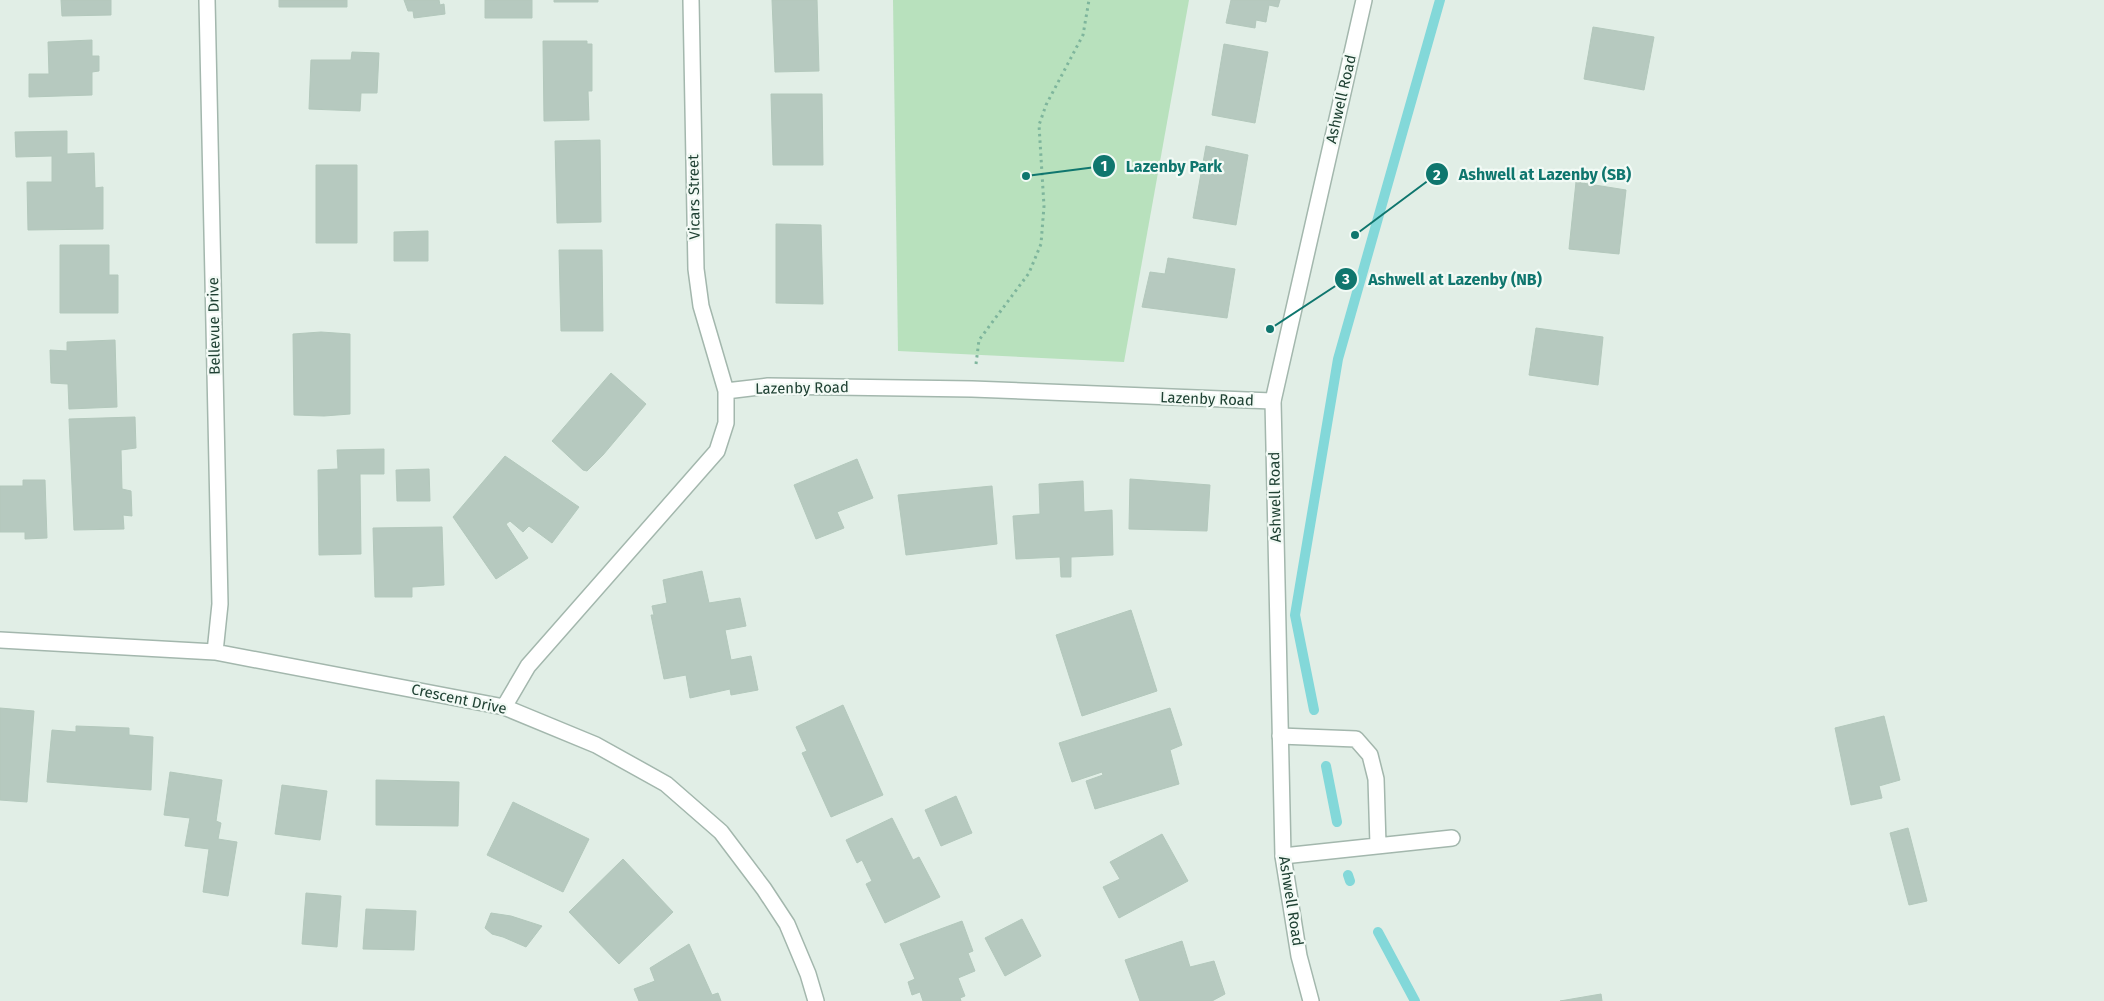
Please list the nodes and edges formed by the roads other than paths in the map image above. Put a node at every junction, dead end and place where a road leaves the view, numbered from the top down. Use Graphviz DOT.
graph roads {
  1 [pos="207,0"];
  2 [pos="691,0"];
  3 [pos="1364,0"];
  4 [pos="726,391"];
  5 [pos="1273,401"];
  6 [pos="0,640"];
  7 [pos="215,652"];
  8 [pos="504,707"];
  9 [pos="1280,736"];
  10 [pos="1452,838"];
  11 [pos="1378,845"];
  12 [pos="1283,856"];
  13 [pos="816,1001"];
  14 [pos="1311,1001"];
  1 -- 7 [label="street, Bellevue Drive"];
  2 -- 4 [label="street, Vicars Street"];
  3 -- 5 [label="street, Ashwell Road"];
  4 -- 5 [label="street, Lazenby Road"];
  4 -- 8 [label="street"];
  5 -- 9 [label="street, Ashwell Road"];
  6 -- 7 [label="street, Crescent Drive"];
  7 -- 8 [label="street, Crescent Drive"];
  8 -- 13 [label="street, Crescent Drive"];
  9 -- 11 [label="street"];
  9 -- 12 [label="street, Ashwell Road"];
  10 -- 11 [label="street"];
  11 -- 12 [label="street"];
  12 -- 14 [label="street, Ashwell Road"];
}
